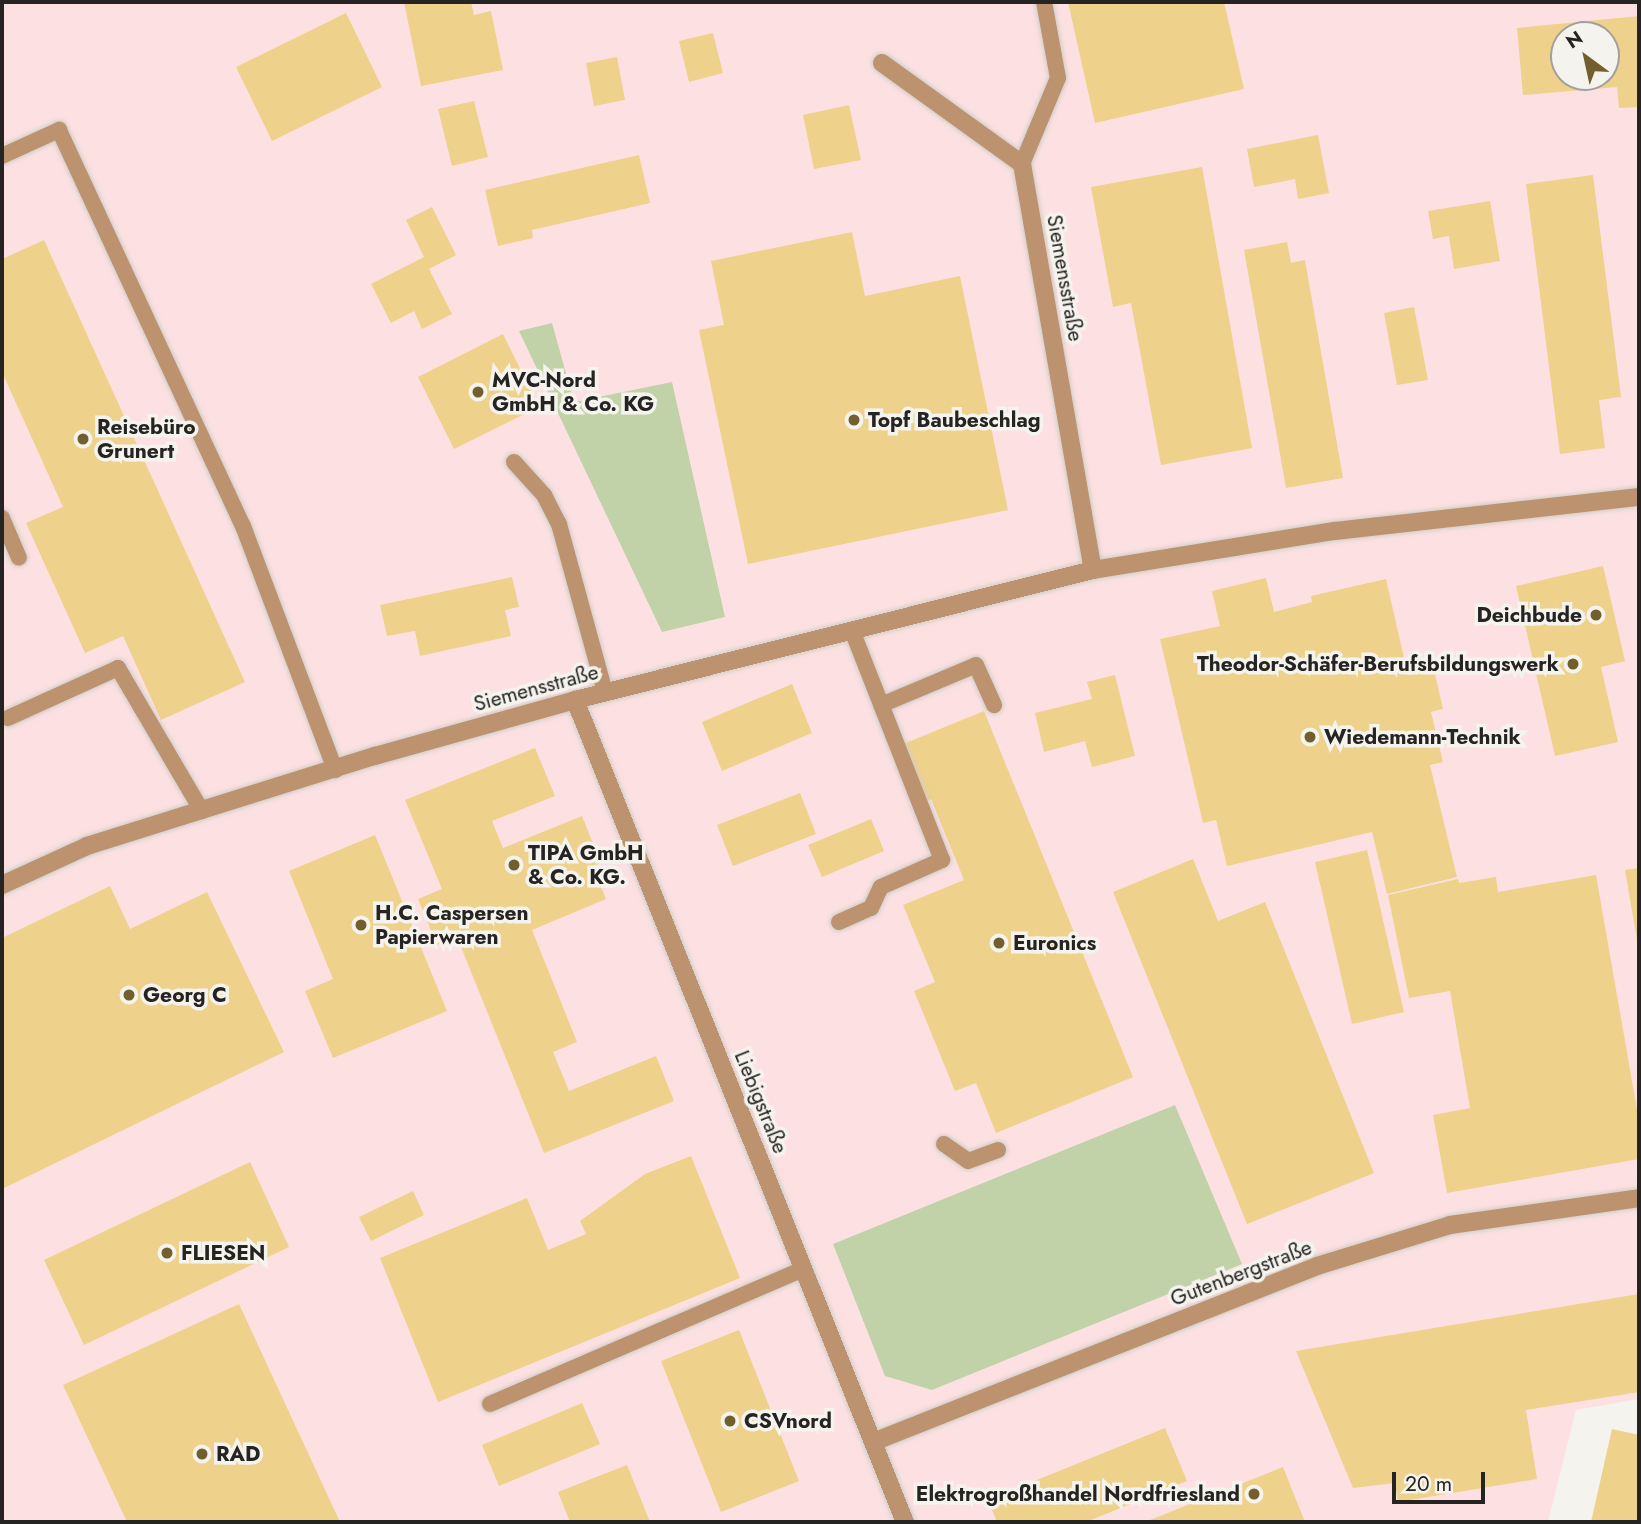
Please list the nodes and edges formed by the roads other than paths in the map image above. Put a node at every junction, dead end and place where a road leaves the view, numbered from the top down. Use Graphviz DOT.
graph roads {
  1 [pos="1044,2"];
  2 [pos="882,63"];
  3 [pos="2,156"];
  4 [pos="1022,164"];
  5 [pos="514,462"];
  6 [pos="1639,497"];
  7 [pos="2,518"];
  8 [pos="19,558"];
  9 [pos="1093,570"];
  10 [pos="852,630"];
  11 [pos="604,692"];
  12 [pos="575,700"];
  13 [pos="881,705"];
  14 [pos="994,705"];
  15 [pos="8,718"];
  16 [pos="335,770"];
  17 [pos="202,811"];
  18 [pos="2,885"];
  19 [pos="839,922"];
  20 [pos="944,1144"];
  21 [pos="998,1150"];
  22 [pos="1639,1198"];
  23 [pos="803,1269"];
  24 [pos="490,1404"];
  25 [pos="873,1442"];
  26 [pos="905,1522"];
  1 -- 4 [label="lane"];
  2 -- 4 [label="street"];
  3 -- 16 [label="lane"];
  4 -- 9 [label="street, Siemensstraße"];
  5 -- 11 [label="lane"];
  6 -- 9 [label="street, Siemensstraße"];
  7 -- 8 [label="lane"];
  9 -- 10 [label="street, Siemensstraße"];
  10 -- 11 [label="street, Siemensstraße"];
  10 -- 13 [label="lane"];
  11 -- 12 [label="street, Siemensstraße"];
  12 -- 16 [label="street, Siemensstraße"];
  12 -- 23 [label="street, Liebigstraße"];
  13 -- 14 [label="lane"];
  13 -- 19 [label="lane"];
  15 -- 17 [label="lane"];
  16 -- 17 [label="street, Siemensstraße"];
  17 -- 18 [label="street, Siemensstraße"];
  20 -- 21 [label="lane"];
  22 -- 25 [label="street, Gutenbergstraße"];
  23 -- 24 [label="lane"];
  23 -- 25 [label="street, Liebigstraße"];
  25 -- 26 [label="street, Liebigstraße"];
}
